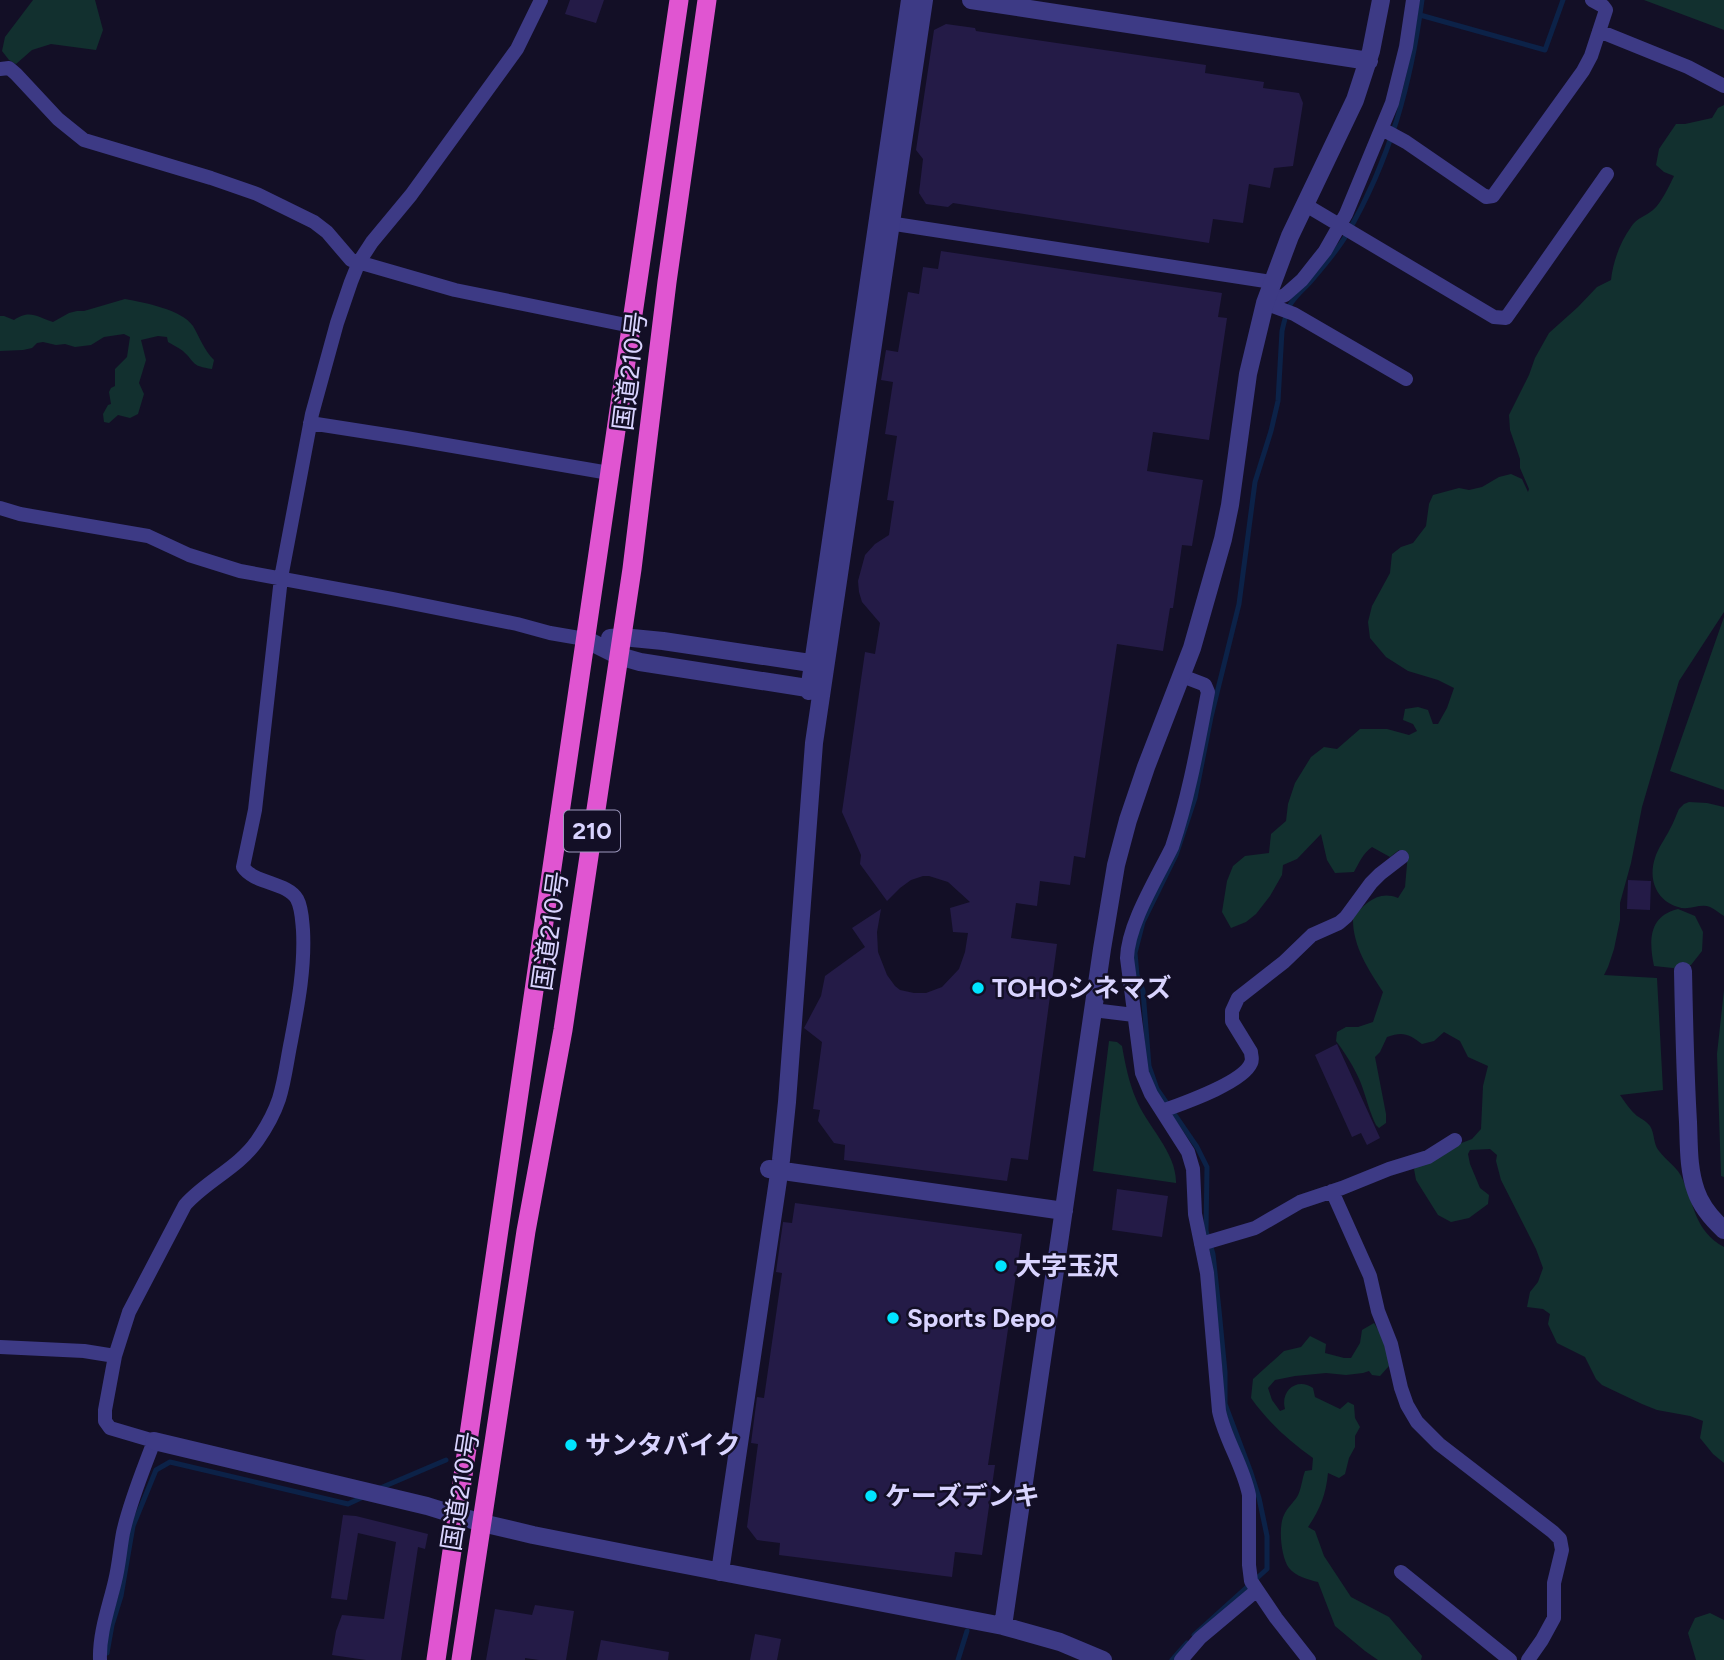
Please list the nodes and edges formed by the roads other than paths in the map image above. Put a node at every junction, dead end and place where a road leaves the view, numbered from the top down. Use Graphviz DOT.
graph roads {
  1 [pos="541,0"];
  2 [pos="678,0"];
  3 [pos="707,0"];
  4 [pos="910,0"];
  5 [pos="924,0"];
  6 [pos="971,0"];
  7 [pos="1381,0"];
  8 [pos="1413,0"];
  9 [pos="1592,0"];
  10 [pos="1599,31"];
  11 [pos="1368,61"];
  12 [pos="0,69"];
  13 [pos="1724,86"];
  14 [pos="1382,130"];
  15 [pos="1607,174"];
  16 [pos="1304,204"];
  17 [pos="884,222"];
  18 [pos="1346,229"];
  19 [pos="359,262"];
  20 [pos="1272,282"];
  21 [pos="1265,303"];
  22 [pos="631,326"];
  23 [pos="1406,379"];
  24 [pos="310,423"];
  25 [pos="609,473"];
  26 [pos="0,509"];
  27 [pos="281,578"];
  28 [pos="585,639"];
  29 [pos="620,646"];
  30 [pos="819,665"];
  31 [pos="1182,676"];
  32 [pos="815,690"];
  33 [pos="1402,857"];
  34 [pos="1683,971"];
  35 [pos="1093,1010"];
  36 [pos="1134,1015"];
  37 [pos="1162,1111"];
  38 [pos="1455,1140"];
  39 [pos="774,1169"];
  40 [pos="1332,1191"];
  41 [pos="1064,1211"];
  42 [pos="1724,1230"];
  43 [pos="1201,1244"];
  44 [pos="0,1347"];
  45 [pos="115,1356"];
  46 [pos="154,1441"];
  47 [pos="457,1515"];
  48 [pos="482,1523"];
  49 [pos="715,1571"];
  50 [pos="1401,1572"];
  51 [pos="1256,1591"];
  52 [pos="1003,1626"];
  53 [pos="100,1660"];
  54 [pos="436,1660"];
  55 [pos="461,1660"];
  56 [pos="1103,1660"];
  57 [pos="1181,1660"];
  58 [pos="1310,1660"];
  59 [pos="1510,1660"];
  60 [pos="1528,1660"];
  1 -- 19 [label="street"];
  2 -- 22 [label="highway, 国道210号 / 210"];
  3 -- 29 [label="highway, 国道210号 / 210"];
  4 -- 17 [label="street"];
  5 -- 17 [label="street"];
  6 -- 11 [label="street"];
  7 -- 11 [label="street"];
  8 -- 14 [label="street"];
  9 -- 10 [label="street"];
  10 -- 13 [label="street"];
  10 -- 14 [label="street"];
  11 -- 16 [label="street"];
  12 -- 19 [label="street"];
  14 -- 18 [label="street"];
  15 -- 18 [label="street"];
  16 -- 18 [label="street"];
  16 -- 20 [label="street"];
  17 -- 20 [label="street"];
  17 -- 30 [label="street"];
  18 -- 21 [label="street"];
  19 -- 22 [label="street"];
  19 -- 24 [label="street"];
  20 -- 21 [label="street"];
  21 -- 23 [label="street"];
  21 -- 31 [label="street"];
  22 -- 25 [label="highway, 国道210号 / 210"];
  24 -- 25 [label="street"];
  24 -- 27 [label="street"];
  25 -- 28 [label="highway, 国道210号 / 210"];
  26 -- 27 [label="street"];
  27 -- 28 [label="street"];
  27 -- 45 [label="street"];
  28 -- 29 [label="street"];
  28 -- 47 [label="highway, 国道210号 / 210"];
  29 -- 30 [label="street"];
  29 -- 32 [label="street"];
  29 -- 48 [label="highway, 国道210号 / 210"];
  30 -- 32 [label="street"];
  31 -- 35 [label="street"];
  31 -- 36 [label="street"];
  32 -- 39 [label="street"];
  33 -- 37 [label="street"];
  34 -- 42 [label="street"];
  35 -- 36 [label="street"];
  35 -- 41 [label="street"];
  36 -- 37 [label="street"];
  37 -- 43 [label="street"];
  38 -- 40 [label="street"];
  39 -- 41 [label="street"];
  39 -- 49 [label="street"];
  40 -- 43 [label="street"];
  40 -- 60 [label="street"];
  41 -- 52 [label="street"];
  43 -- 51 [label="street"];
  44 -- 45 [label="street"];
  45 -- 46 [label="street"];
  46 -- 47 [label="street"];
  46 -- 53 [label="street"];
  47 -- 48 [label="street"];
  47 -- 54 [label="highway, 国道210号 / 210"];
  48 -- 49 [label="street"];
  48 -- 55 [label="highway, 国道210号 / 210"];
  49 -- 52 [label="street"];
  50 -- 59 [label="street"];
  51 -- 57 [label="street"];
  51 -- 58 [label="street"];
  52 -- 56 [label="street"];
}
